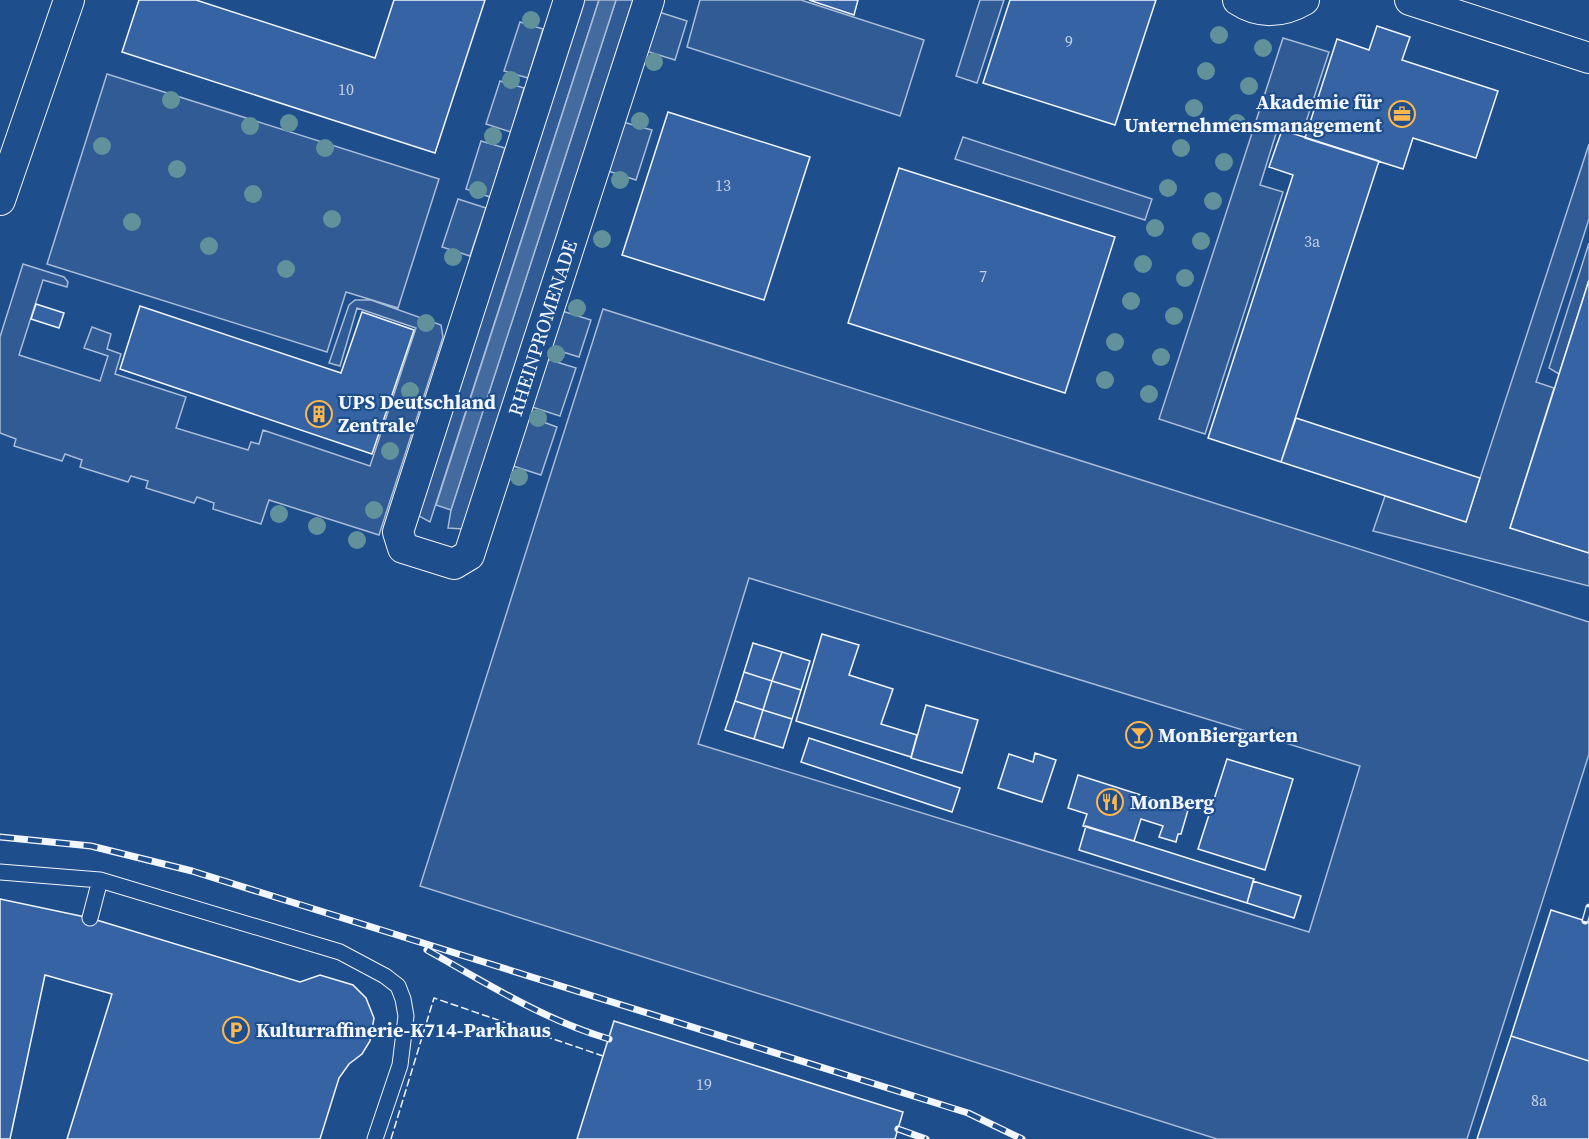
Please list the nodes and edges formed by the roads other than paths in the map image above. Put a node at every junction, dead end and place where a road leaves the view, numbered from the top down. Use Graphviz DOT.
graph roads {
  1 [pos="69,0"];
  2 [pos="569,0"];
  3 [pos="649,0"];
  4 [pos="1238,0"];
  5 [pos="1304,0"];
  6 [pos="1410,0"];
  7 [pos="1589,58"];
  8 [pos="0,200"];
  9 [pos="0,872"];
  10 [pos="100,880"];
  11 [pos="90,918"];
  12 [pos="375,1139"];
  1 -- 8 [label="street"];
  2 -- 3 [label="street, RHEINPROMENADE"];
  4 -- 5 [label="street"];
  6 -- 7 [label="street"];
  9 -- 10 [label="lane"];
  10 -- 11 [label="lane"];
  10 -- 12 [label="lane"];
}
